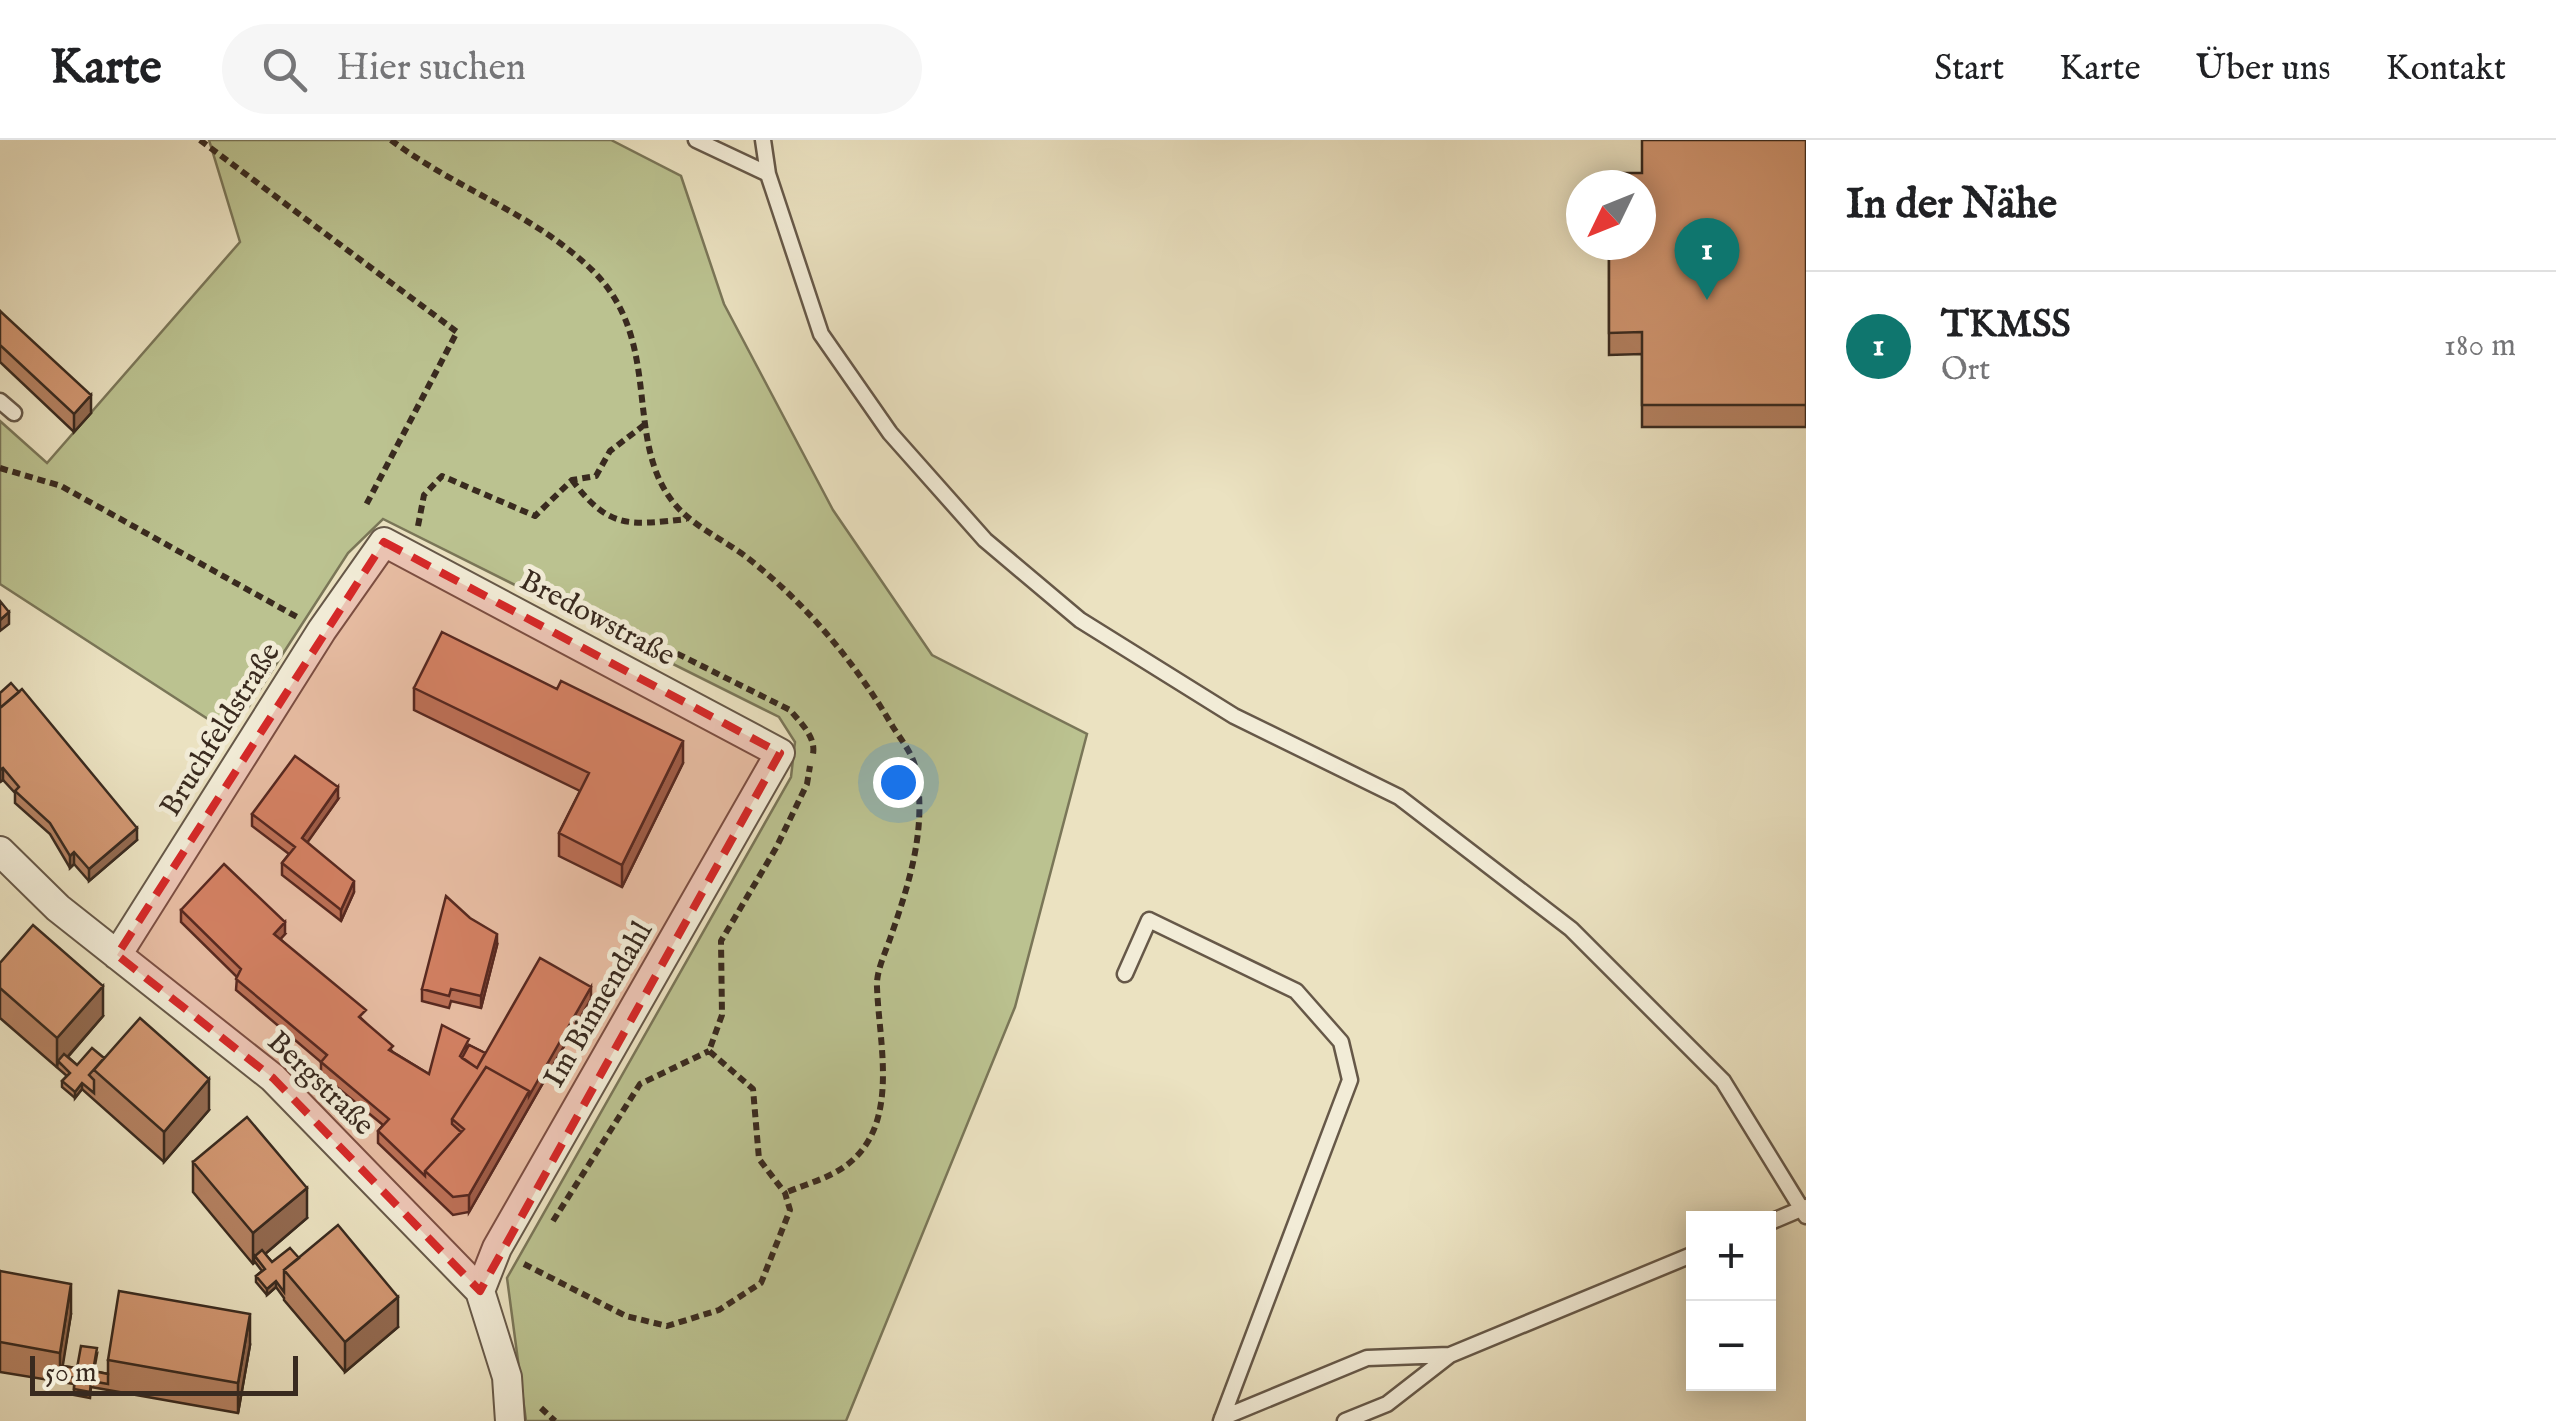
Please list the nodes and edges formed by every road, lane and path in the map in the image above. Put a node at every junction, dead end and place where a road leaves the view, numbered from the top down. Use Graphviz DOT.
graph roads {
  1 [pos="200,140"];
  2 [pos="391,140"];
  3 [pos="696,140"];
  4 [pos="762,140"];
  5 [pos="768,174"];
  6 [pos="0,401"];
  7 [pos="14,413"];
  8 [pos="648,422"];
  9 [pos="0,468"];
  10 [pos="572,480"];
  11 [pos="383,512"];
  12 [pos="688,519"];
  13 [pos="418,527"];
  14 [pos="392,531"];
  15 [pos="436,536"];
  16 [pos="508,569"];
  17 [pos="322,630"];
  18 [pos="780,752"];
  19 [pos="0,851"];
  20 [pos="116,955"];
  21 [pos="1126,974"];
  22 [pos="709,1052"];
  23 [pos="785,1192"];
  24 [pos="1805,1210"];
  25 [pos="1776,1220"];
  26 [pos="546,1231"];
  27 [pos="497,1248"];
  28 [pos="536,1248"];
  29 [pos="1686,1257"];
  30 [pos="525,1264"];
  31 [pos="480,1291"];
  32 [pos="1450,1355"];
  33 [pos="1222,1419"];
  34 [pos="510,1421"];
  35 [pos="1345,1421"];
  1 -- 11 [label="path"];
  2 -- 8 [label="path"];
  3 -- 5 [label="lane"];
  4 -- 5 [label="lane"];
  5 -- 24 [label="lane"];
  6 -- 7 [label="lane"];
  8 -- 10 [label="path"];
  8 -- 12 [label="path"];
  9 -- 17 [label="path"];
  10 -- 12 [label="path"];
  10 -- 13 [label="path"];
  12 -- 23 [label="path"];
  13 -- 14 [label="path"];
  13 -- 15 [label="path"];
  14 -- 17 [label="street, Bruchfeldstraße"];
  14 -- 18 [label="street, Bredowstraße"];
  16 -- 22 [label="path"];
  17 -- 20 [label="street, Bruchfeldstraße"];
  18 -- 27 [label="street, Im Binnendahl"];
  19 -- 20 [label="street, Bergstraße"];
  20 -- 31 [label="street, Bergstraße"];
  21 -- 33 [label="lane"];
  22 -- 23 [label="path"];
  22 -- 26 [label="path"];
  23 -- 30 [label="path"];
  24 -- 25 [label="lane"];
  27 -- 30 [label="path"];
  27 -- 31 [label="street, Im Binnendahl"];
  28 -- 30 [label="path"];
  29 -- 32 [label="lane"];
  31 -- 34 [label="street, Bergstraße"];
  32 -- 33 [label="lane"];
  32 -- 35 [label="lane"];
}
